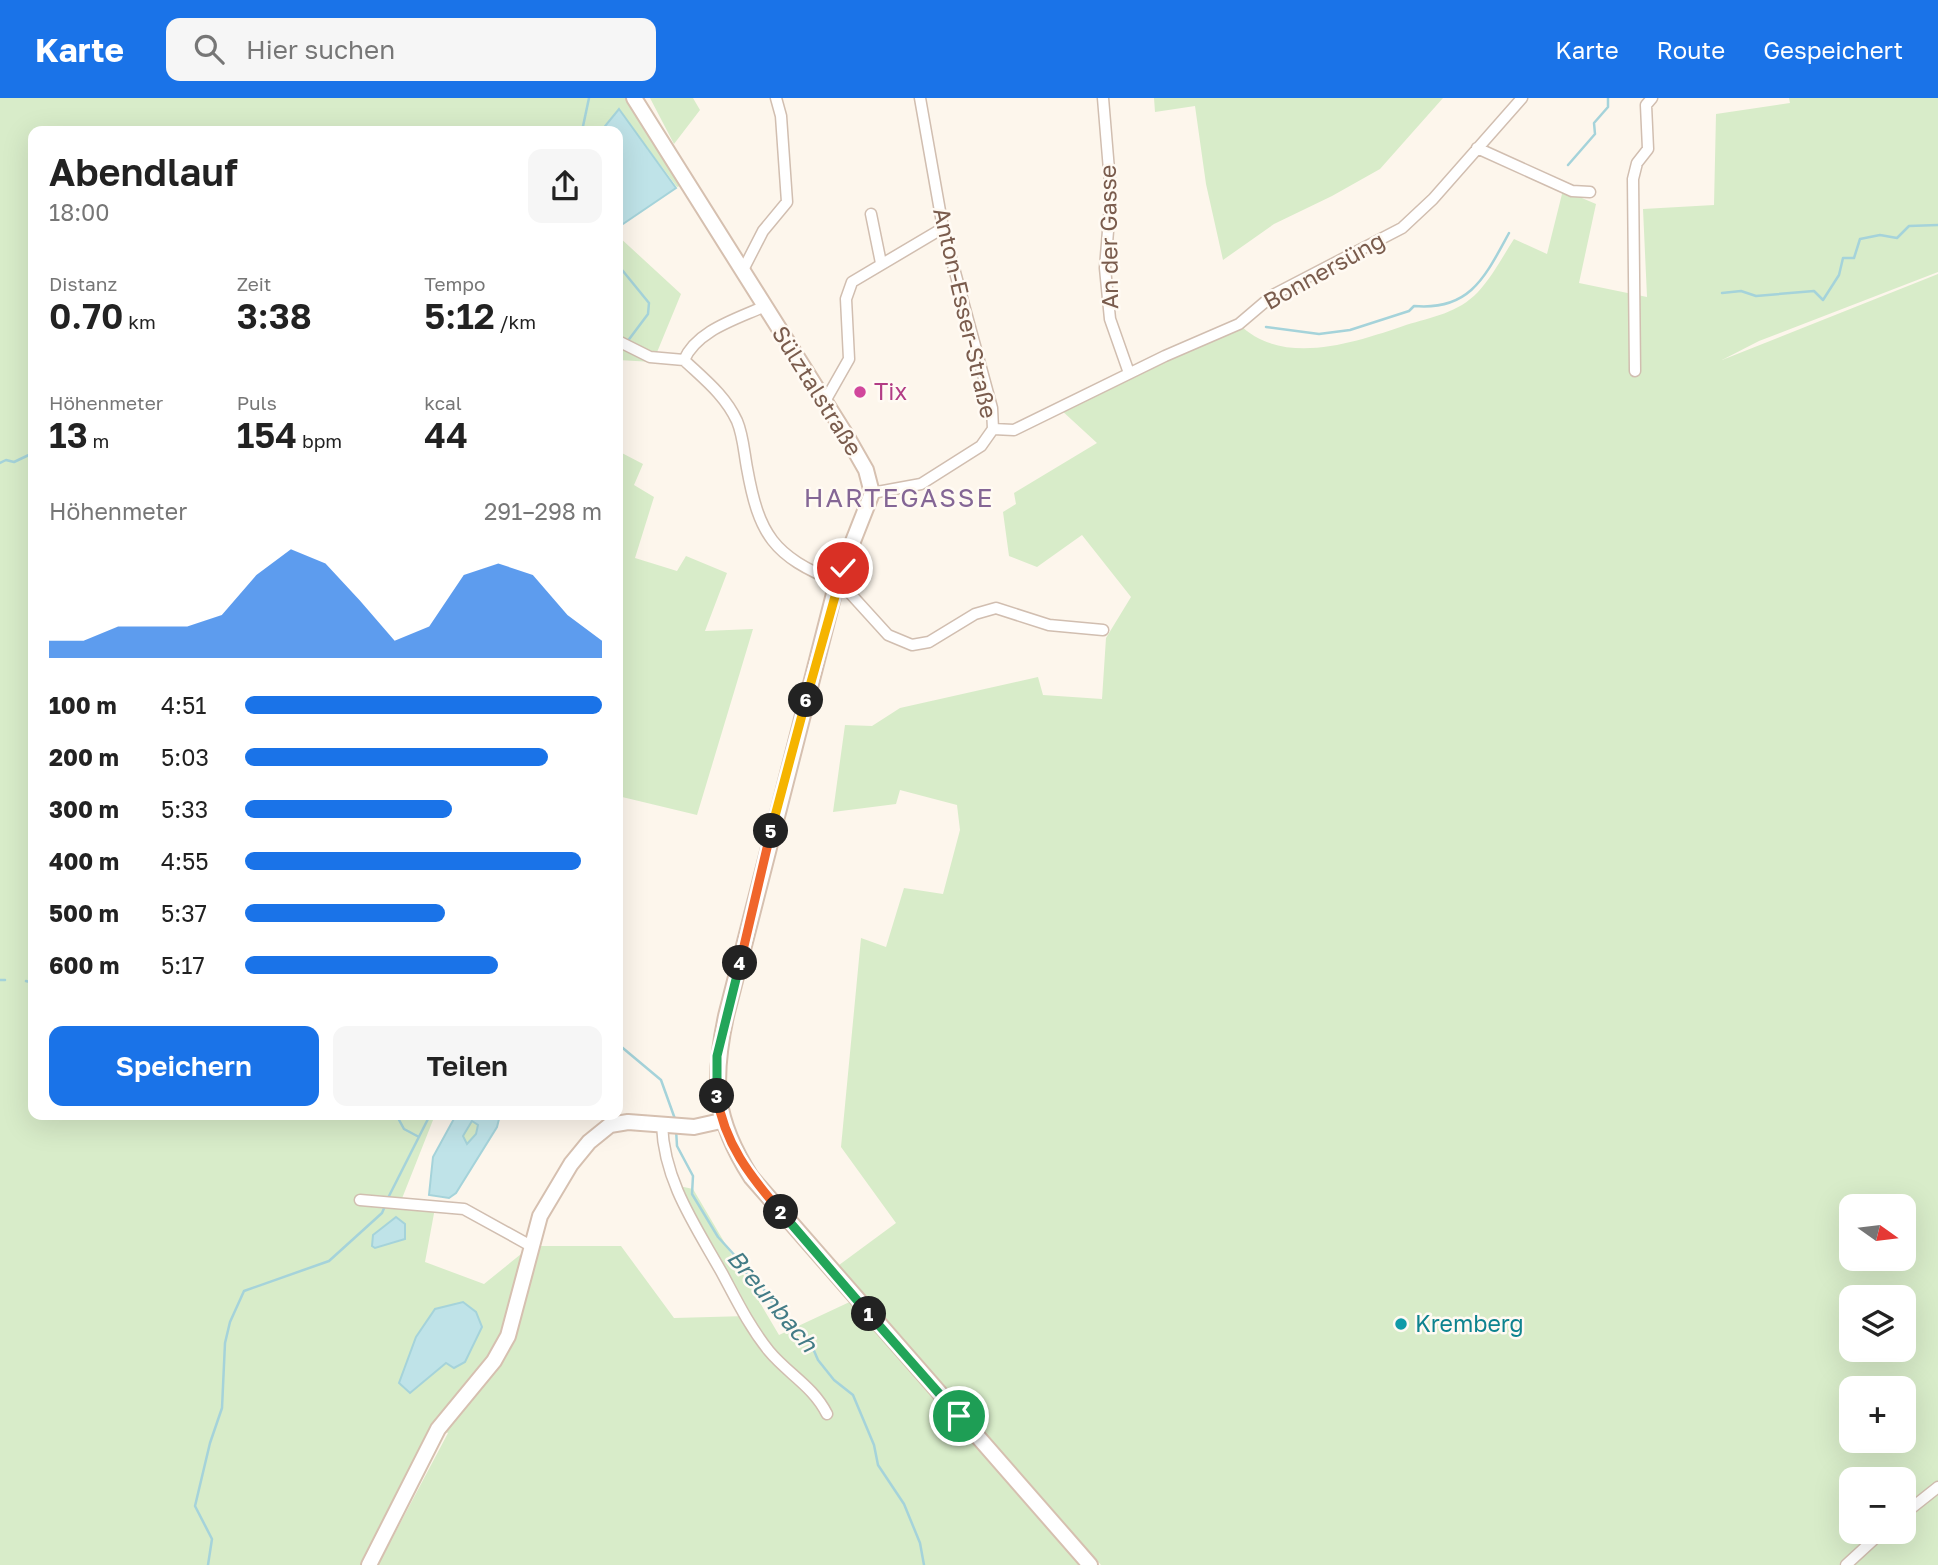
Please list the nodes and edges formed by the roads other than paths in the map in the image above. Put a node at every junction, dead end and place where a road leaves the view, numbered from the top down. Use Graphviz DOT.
graph roads {
  1 [pos="634,98"];
  2 [pos="776,98"];
  3 [pos="920,98"];
  4 [pos="1103,98"];
  5 [pos="1522,98"];
  6 [pos="1652,98"];
  7 [pos="1477,148"];
  8 [pos="1590,192"];
  9 [pos="871,214"];
  10 [pos="943,228"];
  11 [pos="881,263"];
  12 [pos="743,270"];
  13 [pos="765,306"];
  14 [pos="623,344"];
  15 [pos="684,360"];
  16 [pos="1635,371"];
  17 [pos="1129,373"];
  18 [pos="824,403"];
  19 [pos="993,429"];
  20 [pos="872,493"];
  21 [pos="838,581"];
  22 [pos="1102,630"];
  23 [pos="721,1121"];
  24 [pos="671,1126"];
  25 [pos="360,1200"];
  26 [pos="531,1246"];
  27 [pos="827,1414"];
  28 [pos="1938,1487"];
  29 [pos="1916,1504"];
  30 [pos="1869,1544"];
  31 [pos="369,1565"];
  32 [pos="1090,1565"];
  33 [pos="1846,1565"];
  1 -- 12 [label="main road, Sülztalstraße"];
  2 -- 12 [label="street"];
  3 -- 10 [label="street, Anton-Esser-Straße"];
  4 -- 17 [label="street, An der Gasse"];
  5 -- 7 [label="street, Bonnersüng"];
  6 -- 16 [label="street"];
  7 -- 8 [label="street"];
  7 -- 17 [label="street, Bonnersüng"];
  9 -- 11 [label="street"];
  10 -- 11 [label="street"];
  10 -- 19 [label="street, Anton-Esser-Straße"];
  11 -- 18 [label="street"];
  12 -- 13 [label="main road, Sülztalstraße"];
  13 -- 15 [label="street"];
  13 -- 18 [label="main road, Sülztalstraße"];
  14 -- 15 [label="street"];
  15 -- 21 [label="street"];
  17 -- 19 [label="street, Bonnersüng"];
  18 -- 20 [label="main road, Sülztalstraße"];
  19 -- 20 [label="street, Anton-Esser-Straße"];
  20 -- 21 [label="main road"];
  21 -- 22 [label="street"];
  21 -- 23 [label="main road"];
  23 -- 24 [label="main road"];
  23 -- 32 [label="main road"];
  24 -- 26 [label="main road"];
  24 -- 27 [label="street"];
  25 -- 26 [label="street"];
  26 -- 31 [label="main road"];
  28 -- 29 [label="street"];
  30 -- 33 [label="street"];
}
